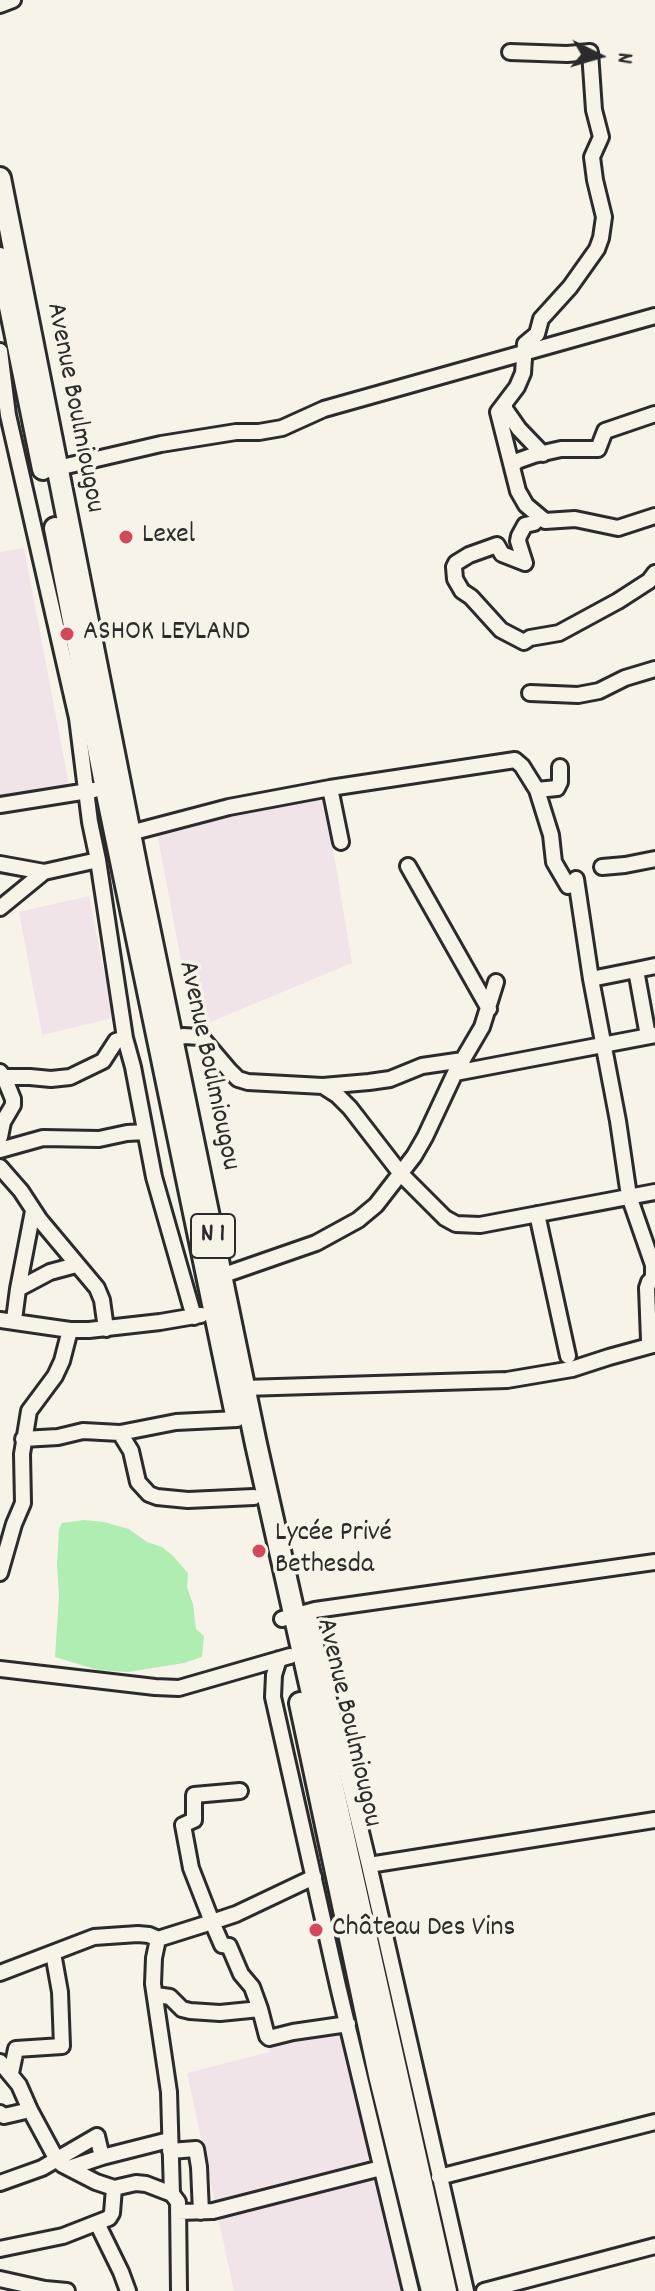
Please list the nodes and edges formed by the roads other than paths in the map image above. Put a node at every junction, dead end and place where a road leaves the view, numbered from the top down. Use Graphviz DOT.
graph roads {
  1 [pos="13,0"];
  2 [pos="0,5"];
  3 [pos="510,52"];
  4 [pos="0,178"];
  5 [pos="0,258"];
  6 [pos="655,316"];
  7 [pos="0,351"];
  8 [pos="524,355"];
  9 [pos="505,404"];
  10 [pos="655,414"];
  11 [pos="543,454"];
  12 [pos="512,466"];
  13 [pos="50,469"];
  14 [pos="655,516"];
  15 [pos="539,517"];
  16 [pos="653,583"];
  17 [pos="655,669"];
  18 [pos="530,693"];
  19 [pos="560,767"];
  20 [pos="330,788"];
  21 [pos="96,790"];
  22 [pos="537,790"];
  23 [pos="0,805"];
  24 [pos="130,833"];
  25 [pos="341,842"];
  26 [pos="655,859"];
  27 [pos="98,860"];
  28 [pos="0,864"];
  29 [pos="408,866"];
  30 [pos="602,867"];
  31 [pos="44,872"];
  32 [pos="0,908"];
  33 [pos="655,966"];
  34 [pos="636,970"];
  35 [pos="591,979"];
  36 [pos="496,982"];
  37 [pos="489,1009"];
  38 [pos="652,1035"];
  39 [pos="125,1038"];
  40 [pos="174,1041"];
  41 [pos="603,1045"];
  42 [pos="459,1066"];
  43 [pos="1,1076"];
  44 [pos="323,1086"];
  45 [pos="145,1132"];
  46 [pos="0,1137"];
  47 [pos="0,1150"];
  48 [pos="0,1167"];
  49 [pos="401,1174"];
  50 [pos="655,1192"];
  51 [pos="629,1196"];
  52 [pos="33,1211"];
  53 [pos="537,1214"];
  54 [pos="76,1265"];
  55 [pos="221,1276"];
  56 [pos="18,1289"];
  57 [pos="204,1315"];
  58 [pos="7,1320"];
  59 [pos="106,1329"];
  60 [pos="70,1330"];
  61 [pos="654,1345"];
  62 [pos="568,1356"];
  63 [pos="244,1388"];
  64 [pos="237,1419"];
  65 [pos="120,1433"];
  66 [pos="23,1439"];
  67 [pos="254,1497"];
  68 [pos="655,1562"];
  69 [pos="0,1573"];
  70 [pos="295,1615"];
  71 [pos="284,1658"];
  72 [pos="0,1669"];
  73 [pos="240,1791"];
  74 [pos="655,1820"];
  75 [pos="369,1865"];
  76 [pos="314,1877"];
  77 [pos="212,1922"];
  78 [pos="158,1939"];
  79 [pos="53,1953"];
  80 [pos="0,1973"];
  81 [pos="156,1995"];
  82 [pos="260,2009"];
  83 [pos="348,2024"];
  84 [pos="0,2062"];
  85 [pos="11,2073"];
  86 [pos="30,2110"];
  87 [pos="0,2113"];
  88 [pos="655,2122"];
  89 [pos="169,2146"];
  90 [pos="63,2164"];
  91 [pos="381,2168"];
  92 [pos="439,2177"];
  93 [pos="0,2183"];
  94 [pos="114,2188"];
  95 [pos="172,2194"];
  96 [pos="178,2212"];
  97 [pos="201,2212"];
  98 [pos="97,2223"];
  99 [pos="655,2246"];
  100 [pos="0,2249"];
  101 [pos="0,2279"];
  102 [pos="68,2291"];
  103 [pos="83,2291"];
  104 [pos="128,2291"];
  105 [pos="179,2291"];
  106 [pos="411,2291"];
  107 [pos="432,2291"];
  108 [pos="446,2291"];
  109 [pos="466,2291"];
  110 [pos="484,2291"];
  1 -- 2 [label="street"];
  3 -- 8 [label="street"];
  4 -- 13 [label="highway, Avenue Boulmiougou / N 1"];
  5 -- 13 [label="highway, Avenue Boulmiougou / N 1"];
  6 -- 8 [label="street"];
  7 -- 21 [label="street"];
  8 -- 9 [label="street"];
  8 -- 13 [label="street"];
  9 -- 11 [label="street"];
  9 -- 12 [label="street"];
  10 -- 11 [label="street"];
  11 -- 12 [label="street"];
  12 -- 15 [label="street"];
  13 -- 21 [label="highway, Avenue Boulmiougou / N 1"];
  13 -- 24 [label="highway, Avenue Boulmiougou / N 1"];
  14 -- 15 [label="street"];
  15 -- 16 [label="street"];
  17 -- 18 [label="street"];
  19 -- 22 [label="street"];
  20 -- 22 [label="street"];
  20 -- 24 [label="street"];
  20 -- 25 [label="street"];
  21 -- 23 [label="street"];
  21 -- 27 [label="street"];
  21 -- 57 [label="highway, Avenue Boulmiougou / N 1"];
  22 -- 35 [label="street"];
  24 -- 40 [label="highway, Avenue Boulmiougou / N 1"];
  26 -- 30 [label="street"];
  27 -- 31 [label="street"];
  27 -- 39 [label="street"];
  28 -- 31 [label="street"];
  29 -- 37 [label="street"];
  31 -- 32 [label="street"];
  33 -- 34 [label="street"];
  34 -- 35 [label="street"];
  34 -- 38 [label="street"];
  35 -- 41 [label="street"];
  36 -- 37 [label="street"];
  37 -- 42 [label="street"];
  38 -- 41 [label="street"];
  39 -- 43 [label="street"];
  39 -- 45 [label="street"];
  40 -- 44 [label="street"];
  40 -- 55 [label="highway, Avenue Boulmiougou / N 1"];
  41 -- 42 [label="street"];
  41 -- 51 [label="street"];
  42 -- 44 [label="street"];
  42 -- 49 [label="street"];
  43 -- 46 [label="street"];
  44 -- 49 [label="street"];
  45 -- 47 [label="street"];
  45 -- 57 [label="street"];
  48 -- 52 [label="street"];
  49 -- 53 [label="street"];
  49 -- 55 [label="street"];
  50 -- 51 [label="street"];
  51 -- 53 [label="street"];
  51 -- 61 [label="street"];
  52 -- 54 [label="street"];
  52 -- 56 [label="street"];
  53 -- 62 [label="street"];
  54 -- 56 [label="street"];
  54 -- 59 [label="street"];
  55 -- 63 [label="highway, Avenue Boulmiougou / N 1"];
  56 -- 58 [label="street"];
  57 -- 59 [label="street"];
  57 -- 64 [label="highway, Avenue Boulmiougou / N 1"];
  58 -- 60 [label="street"];
  59 -- 60 [label="street"];
  60 -- 66 [label="street"];
  61 -- 63 [label="street"];
  63 -- 70 [label="highway, Avenue Boulmiougou / N 1"];
  64 -- 65 [label="street"];
  64 -- 67 [label="highway, Avenue Boulmiougou / N 1"];
  65 -- 66 [label="street"];
  65 -- 67 [label="street"];
  66 -- 69 [label="street"];
  67 -- 70 [label="highway, Avenue Boulmiougou / N 1"];
  68 -- 70 [label="street"];
  70 -- 71 [label="highway, Avenue Boulmiougou / N 1"];
  70 -- 75 [label="street"];
  70 -- 108 [label="highway, Avenue Boulmiougou / N 1"];
  71 -- 72 [label="street"];
  71 -- 76 [label="street"];
  71 -- 107 [label="highway, Avenue Boulmiougou / N 1"];
  73 -- 77 [label="street"];
  74 -- 75 [label="street"];
  75 -- 92 [label="street"];
  76 -- 77 [label="street"];
  76 -- 83 [label="street"];
  77 -- 78 [label="street"];
  77 -- 82 [label="street"];
  78 -- 79 [label="street"];
  78 -- 81 [label="street"];
  79 -- 80 [label="street"];
  79 -- 85 [label="street"];
  81 -- 82 [label="street"];
  81 -- 89 [label="street"];
  82 -- 83 [label="street"];
  83 -- 91 [label="street"];
  84 -- 85 [label="street"];
  85 -- 86 [label="street"];
  86 -- 87 [label="street"];
  86 -- 90 [label="street"];
  88 -- 92 [label="street"];
  89 -- 90 [label="street"];
  89 -- 95 [label="street"];
  89 -- 97 [label="street"];
  90 -- 93 [label="street"];
  90 -- 94 [label="street"];
  91 -- 97 [label="street"];
  91 -- 106 [label="street"];
  92 -- 109 [label="street"];
  94 -- 95 [label="street"];
  94 -- 98 [label="street"];
  95 -- 96 [label="street"];
  96 -- 97 [label="street"];
  96 -- 105 [label="street"];
  98 -- 100 [label="street"];
  98 -- 104 [label="street"];
  99 -- 110 [label="street"];
  101 -- 102 [label="street"];
  102 -- 103 [label="street"];
}
